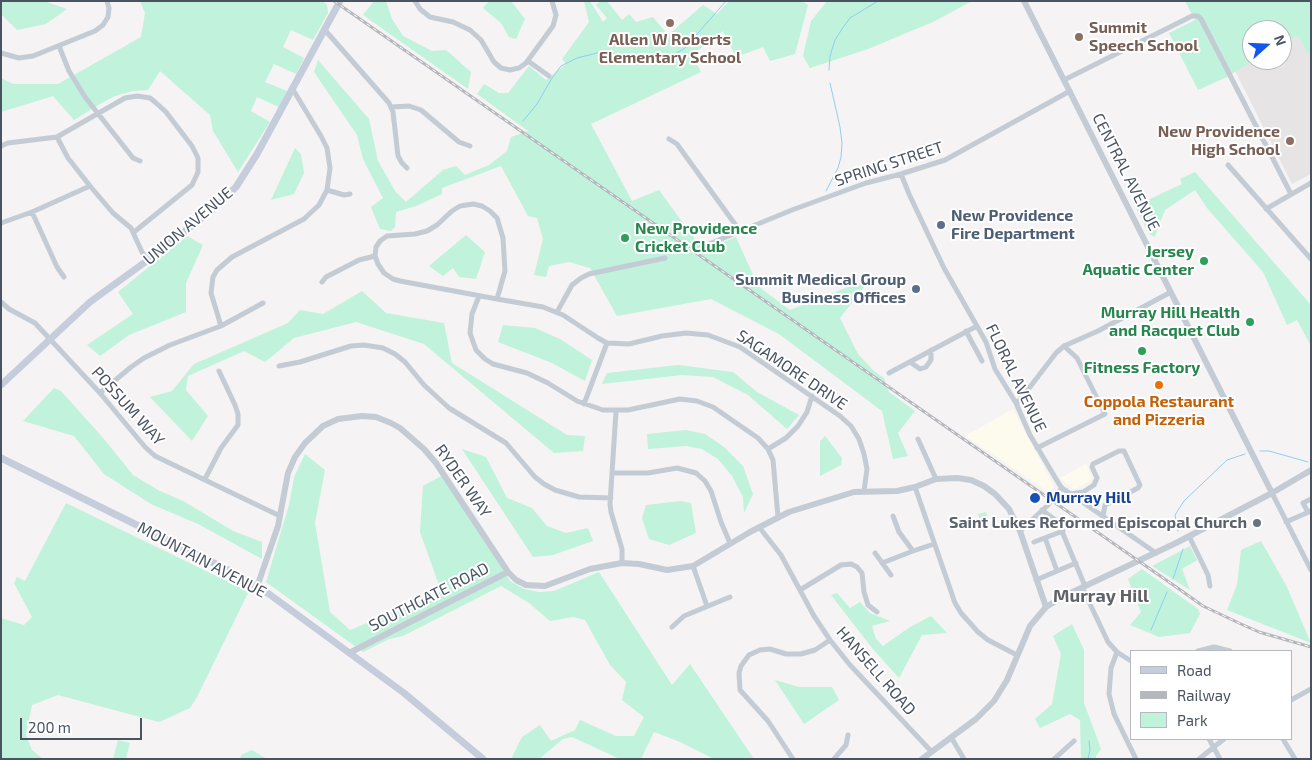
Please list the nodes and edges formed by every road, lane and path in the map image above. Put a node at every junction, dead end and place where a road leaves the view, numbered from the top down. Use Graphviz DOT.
graph roads {
  1 [pos="106,1"];
  2 [pos="340,1"];
  3 [pos="415,1"];
  4 [pos="552,1"];
  5 [pos="1024,1"];
  6 [pos="324,29"];
  7 [pos="59,46"];
  8 [pos="1,53"];
  9 [pos="528,61"];
  10 [pos="548,76"];
  11 [pos="1064,80"];
  12 [pos="292,88"];
  13 [pos="1070,91"];
  14 [pos="392,107"];
  15 [pos="99,112"];
  16 [pos="57,137"];
  17 [pos="669,139"];
  18 [pos="1,146"];
  19 [pos="470,146"];
  20 [pos="140,161"];
  21 [pos="1228,165"];
  22 [pos="407,168"];
  23 [pos="902,174"];
  24 [pos="1311,183"];
  25 [pos="90,186"];
  26 [pos="327,190"];
  27 [pos="350,194"];
  28 [pos="1292,194"];
  29 [pos="1266,208"];
  30 [pos="32,212"];
  31 [pos="1,223"];
  32 [pos="740,231"];
  33 [pos="134,232"];
  34 [pos="709,244"];
  35 [pos="375,256"];
  36 [pos="665,258"];
  37 [pos="1311,259"];
  38 [pos="148,260"];
  39 [pos="64,277"];
  40 [pos="322,282"];
  41 [pos="1171,292"];
  42 [pos="479,296"];
  43 [pos="497,299"];
  44 [pos="1,302"];
  45 [pos="263,304"];
  46 [pos="557,312"];
  47 [pos="221,326"];
  48 [pos="977,326"];
  49 [pos="966,331"];
  50 [pos="49,338"];
  51 [pos="607,343"];
  52 [pos="1064,346"];
  53 [pos="931,350"];
  54 [pos="982,361"];
  55 [pos="910,362"];
  56 [pos="279,366"];
  57 [pos="219,371"];
  58 [pos="889,373"];
  59 [pos="1,385"];
  60 [pos="100,393"];
  61 [pos="812,396"];
  62 [pos="584,404"];
  63 [pos="1016,404"];
  64 [pos="616,411"];
  65 [pos="918,439"];
  66 [pos="1038,448"];
  67 [pos="768,449"];
  68 [pos="1,458"];
  69 [pos="1311,470"];
  70 [pos="612,473"];
  71 [pos="205,479"];
  72 [pos="936,479"];
  73 [pos="915,487"];
  74 [pos="1062,488"];
  75 [pos="864,491"];
  76 [pos="1084,492"];
  77 [pos="1272,493"];
  78 [pos="1071,494"];
  79 [pos="611,498"];
  80 [pos="1311,500"];
  81 [pos="1081,501"];
  82 [pos="1104,505"];
  83 [pos="1090,507"];
  84 [pos="1042,510"];
  85 [pos="1309,512"];
  86 [pos="280,516"];
  87 [pos="893,516"];
  88 [pos="1102,516"];
  89 [pos="778,517"];
  90 [pos="1286,522"];
  91 [pos="759,527"];
  92 [pos="1020,531"];
  93 [pos="1063,531"];
  94 [pos="1189,536"];
  95 [pos="1045,538"];
  96 [pos="1034,542"];
  97 [pos="730,543"];
  98 [pos="934,544"];
  99 [pos="913,551"];
  100 [pos="875,553"];
  101 [pos="1156,553"];
  102 [pos="622,563"];
  103 [pos="882,563"];
  104 [pos="1076,563"];
  105 [pos="693,566"];
  106 [pos="1311,570"];
  107 [pos="1057,571"];
  108 [pos="508,572"];
  109 [pos="892,575"];
  110 [pos="1036,580"];
  111 [pos="1210,586"];
  112 [pos="257,587"];
  113 [pos="1084,587"];
  114 [pos="800,590"];
  115 [pos="730,597"];
  116 [pos="707,606"];
  117 [pos="1046,607"];
  118 [pos="876,612"];
  119 [pos="672,627"];
  120 [pos="830,640"];
  121 [pos="1202,650"];
  122 [pos="1226,650"];
  123 [pos="1117,652"];
  124 [pos="349,654"];
  125 [pos="1017,655"];
  126 [pos="1130,660"];
  127 [pos="1311,689"];
  128 [pos="1292,699"];
  129 [pos="848,736"];
  130 [pos="951,737"];
  131 [pos="1210,740"];
  132 [pos="1223,740"];
  133 [pos="1284,740"];
  134 [pos="1074,741"];
  135 [pos="1214,747"];
  136 [pos="931,751"];
  137 [pos="483,759"];
  138 [pos="793,759"];
  139 [pos="834,759"];
  140 [pos="922,759"];
  141 [pos="964,759"];
  142 [pos="1054,759"];
  143 [pos="1136,759"];
  144 [pos="1199,759"];
  145 [pos="1220,759"];
  146 [pos="1295,759"];
  1 -- 7 [label="street"];
  2 -- 6 [label="main road, UNION AVENUE"];
  3 -- 9 [label="street"];
  4 -- 9 [label="street"];
  5 -- 11 [label="street, CENTRAL AVENUE"];
  6 -- 12 [label="main road, UNION AVENUE"];
  6 -- 14 [label="street"];
  7 -- 8 [label="street"];
  7 -- 15 [label="street"];
  9 -- 10 [label="street"];
  11 -- 13 [label="street, CENTRAL AVENUE"];
  11 -- 28 [label="street"];
  12 -- 26 [label="street"];
  12 -- 38 [label="main road, UNION AVENUE"];
  13 -- 23 [label="street, SPRING STREET"];
  13 -- 41 [label="street, CENTRAL AVENUE"];
  14 -- 19 [label="street"];
  14 -- 22 [label="street"];
  15 -- 16 [label="street"];
  15 -- 20 [label="street"];
  15 -- 33 [label="street"];
  16 -- 18 [label="street"];
  16 -- 25 [label="street"];
  17 -- 32 [label="street"];
  21 -- 29 [label="street"];
  23 -- 32 [label="street, SPRING STREET"];
  23 -- 48 [label="street, FLORAL AVENUE"];
  24 -- 28 [label="street"];
  25 -- 30 [label="street"];
  25 -- 33 [label="street"];
  26 -- 27 [label="street"];
  26 -- 47 [label="street"];
  28 -- 29 [label="street"];
  29 -- 37 [label="street"];
  30 -- 31 [label="street"];
  30 -- 39 [label="street"];
  32 -- 34 [label="street, SPRING STREET"];
  33 -- 38 [label="street"];
  35 -- 40 [label="street"];
  35 -- 42 [label="street"];
  35 -- 43 [label="street"];
  36 -- 46 [label="street"];
  38 -- 50 [label="main road, UNION AVENUE"];
  41 -- 52 [label="street"];
  41 -- 77 [label="street, CENTRAL AVENUE"];
  42 -- 43 [label="street"];
  42 -- 62 [label="street"];
  43 -- 46 [label="street"];
  44 -- 50 [label="street, POSSUM WAY"];
  45 -- 47 [label="street"];
  46 -- 51 [label="street"];
  47 -- 60 [label="street"];
  48 -- 49 [label="street"];
  48 -- 63 [label="street, FLORAL AVENUE"];
  49 -- 53 [label="street"];
  49 -- 54 [label="street"];
  50 -- 59 [label="main road, UNION AVENUE"];
  50 -- 60 [label="street, POSSUM WAY"];
  51 -- 61 [label="street, SAGAMORE DRIVE"];
  51 -- 62 [label="street"];
  52 -- 63 [label="street"];
  52 -- 66 [label="street"];
  53 -- 55 [label="street"];
  53 -- 55 [label="street"];
  55 -- 58 [label="street"];
  56 -- 79 [label="street"];
  57 -- 71 [label="street"];
  60 -- 71 [label="street, POSSUM WAY"];
  61 -- 67 [label="street"];
  61 -- 75 [label="street, SAGAMORE DRIVE"];
  62 -- 64 [label="street"];
  63 -- 66 [label="street, FLORAL AVENUE"];
  64 -- 67 [label="street"];
  64 -- 70 [label="street"];
  65 -- 72 [label="street"];
  66 -- 74 [label="street, FLORAL AVENUE"];
  67 -- 89 [label="street"];
  68 -- 112 [label="main road, MOUNTAIN AVENUE"];
  69 -- 77 [label="street"];
  70 -- 79 [label="street"];
  70 -- 97 [label="street"];
  71 -- 86 [label="street, POSSUM WAY"];
  72 -- 73 [label="street, SOUTHGATE ROAD"];
  72 -- 92 [label="street, SOUTHGATE ROAD"];
  73 -- 75 [label="street, SOUTHGATE ROAD"];
  73 -- 98 [label="street"];
  74 -- 78 [label="street, FLORAL AVENUE"];
  74 -- 84 [label="street"];
  75 -- 89 [label="street, SOUTHGATE ROAD"];
  76 -- 78 [label="street"];
  76 -- 81 [label="street"];
  76 -- 82 [label="street"];
  77 -- 90 [label="street, CENTRAL AVENUE"];
  77 -- 94 [label="street"];
  78 -- 81 [label="street, FLORAL AVENUE"];
  79 -- 102 [label="street"];
  80 -- 85 [label="street"];
  81 -- 83 [label="street, FLORAL AVENUE"];
  82 -- 83 [label="street"];
  82 -- 88 [label="street"];
  83 -- 88 [label="street, FLORAL AVENUE"];
  84 -- 92 [label="street"];
  84 -- 93 [label="street"];
  85 -- 90 [label="street"];
  86 -- 108 [label="street, RYDER WAY"];
  86 -- 112 [label="street, RYDER WAY"];
  87 -- 99 [label="street"];
  88 -- 101 [label="street, FLORAL AVENUE"];
  89 -- 91 [label="street, SOUTHGATE ROAD"];
  90 -- 106 [label="street, CENTRAL AVENUE"];
  91 -- 97 [label="street, SOUTHGATE ROAD"];
  91 -- 114 [label="street, HANSELL ROAD"];
  92 -- 110 [label="street, SOUTHGATE ROAD"];
  93 -- 95 [label="street"];
  93 -- 104 [label="street"];
  94 -- 101 [label="street"];
  94 -- 111 [label="street"];
  95 -- 96 [label="street"];
  95 -- 107 [label="street"];
  97 -- 105 [label="street, SOUTHGATE ROAD"];
  98 -- 99 [label="street"];
  98 -- 125 [label="street"];
  99 -- 103 [label="street"];
  100 -- 103 [label="street"];
  101 -- 113 [label="street"];
  102 -- 105 [label="street, SOUTHGATE ROAD"];
  102 -- 108 [label="street, SOUTHGATE ROAD"];
  103 -- 109 [label="street"];
  104 -- 107 [label="street"];
  104 -- 113 [label="street"];
  105 -- 116 [label="street"];
  107 -- 110 [label="street"];
  108 -- 124 [label="street, SOUTHGATE ROAD"];
  110 -- 117 [label="street, SOUTHGATE ROAD"];
  112 -- 124 [label="main road, MOUNTAIN AVENUE"];
  113 -- 117 [label="street"];
  113 -- 123 [label="street"];
  114 -- 118 [label="street"];
  114 -- 120 [label="street, HANSELL ROAD"];
  115 -- 116 [label="street"];
  116 -- 119 [label="street"];
  117 -- 125 [label="street"];
  120 -- 136 [label="street, HANSELL ROAD"];
  120 -- 138 [label="street"];
  121 -- 122 [label="street"];
  123 -- 126 [label="street"];
  123 -- 143 [label="street"];
  124 -- 137 [label="main road, MOUNTAIN AVENUE"];
  125 -- 130 [label="street"];
  127 -- 128 [label="street"];
  129 -- 139 [label="street"];
  130 -- 136 [label="street"];
  130 -- 141 [label="street"];
  131 -- 135 [label="street"];
  132 -- 135 [label="street"];
  133 -- 146 [label="street"];
  134 -- 142 [label="street"];
  135 -- 144 [label="street"];
  135 -- 145 [label="street"];
  136 -- 140 [label="street"];
}
